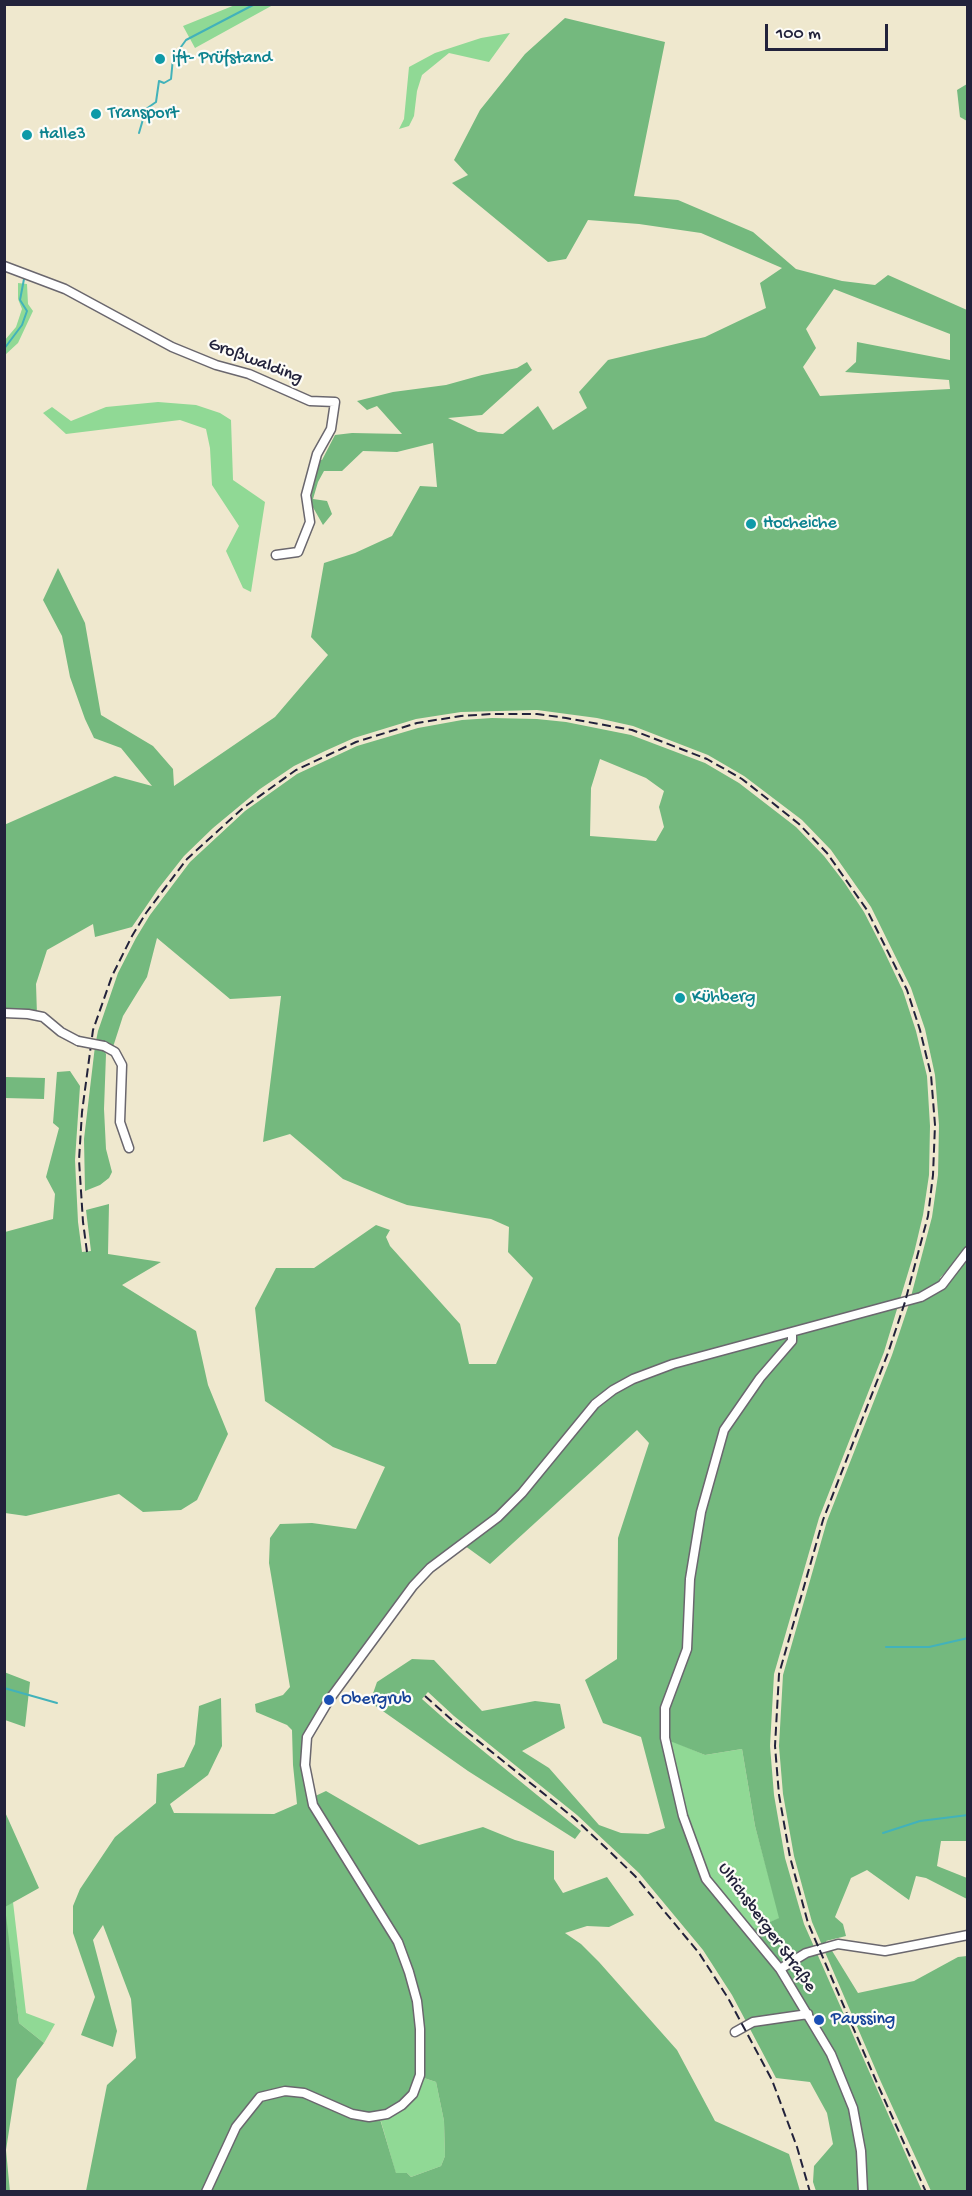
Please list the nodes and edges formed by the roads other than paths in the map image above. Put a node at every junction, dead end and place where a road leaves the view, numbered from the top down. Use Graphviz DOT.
graph roads {
  1 [pos="4,266"];
  2 [pos="276,555"];
  3 [pos="4,1014"];
  4 [pos="129,1148"];
  5 [pos="968,1251"];
  6 [pos="792,1332"];
  7 [pos="968,1935"];
  8 [pos="780,1969"];
  9 [pos="808,2014"];
  10 [pos="735,2032"];
  11 [pos="206,2192"];
  12 [pos="863,2192"];
  1 -- 2 [label="street, Großwalding"];
  3 -- 4 [label="street, bridge"];
  5 -- 6 [label="street"];
  6 -- 8 [label="street, Ulrichsberger Straße"];
  6 -- 11 [label="street"];
  7 -- 8 [label="street"];
  8 -- 9 [label="street, Ulrichsberger Straße"];
  9 -- 10 [label="street"];
  9 -- 12 [label="street, Ulrichsberger Straße"];
}
